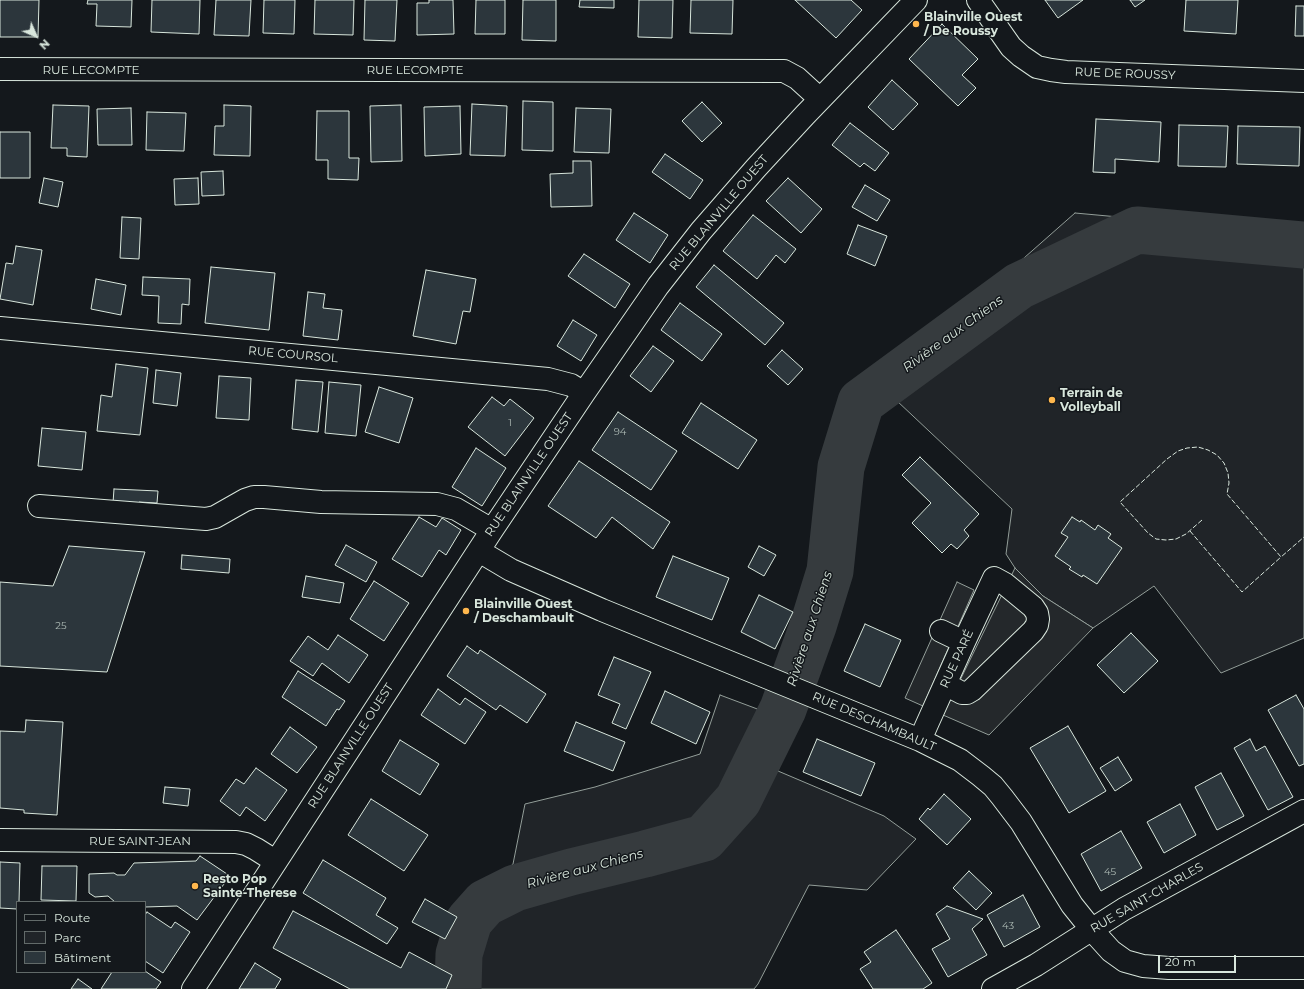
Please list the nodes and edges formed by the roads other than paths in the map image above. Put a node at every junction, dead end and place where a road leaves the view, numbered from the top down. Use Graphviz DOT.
graph roads {
  1 [pos="916,0"];
  2 [pos="978,0"];
  3 [pos="0,69"];
  4 [pos="1304,81"];
  5 [pos="820,99"];
  6 [pos="0,328"];
  7 [pos="584,392"];
  8 [pos="39,506"];
  9 [pos="492,530"];
  10 [pos="479,551"];
  11 [pos="940,631"];
  12 [pos="964,642"];
  13 [pos="945,684"];
  14 [pos="920,740"];
  15 [pos="1304,811"];
  16 [pos="0,840"];
  17 [pos="275,861"];
  18 [pos="1092,930"];
  19 [pos="1304,968"];
  20 [pos="192,989"];
  21 [pos="993,989"];
  1 -- 5 [label="street, RUE BLAINVILLE OUEST"];
  2 -- 4 [label="street, RUE DE ROUSSY"];
  3 -- 5 [label="street, RUE LECOMPTE"];
  5 -- 7 [label="street, RUE BLAINVILLE OUEST"];
  6 -- 7 [label="street, RUE COURSOL"];
  7 -- 9 [label="street, RUE BLAINVILLE OUEST"];
  8 -- 9 [label="street"];
  9 -- 10 [label="street, RUE BLAINVILLE OUEST"];
  10 -- 14 [label="street, RUE DESCHAMBAULT"];
  10 -- 17 [label="street, RUE BLAINVILLE OUEST"];
  11 -- 12 [label="street"];
  12 -- 13 [label="street, RUE PARÉ"];
  12 -- 13 [label="street, RUE PARÉ"];
  13 -- 14 [label="street, RUE PARÉ"];
  14 -- 18 [label="street, RUE DESCHAMBAULT"];
  15 -- 18 [label="street, RUE SAINT-CHARLES"];
  16 -- 17 [label="street, RUE SAINT-JEAN"];
  17 -- 20 [label="street, RUE BLAINVILLE OUEST"];
  18 -- 19 [label="street, RUE DESCHAMBAULT"];
  18 -- 21 [label="street, RUE SAINT-CHARLES"];
}
